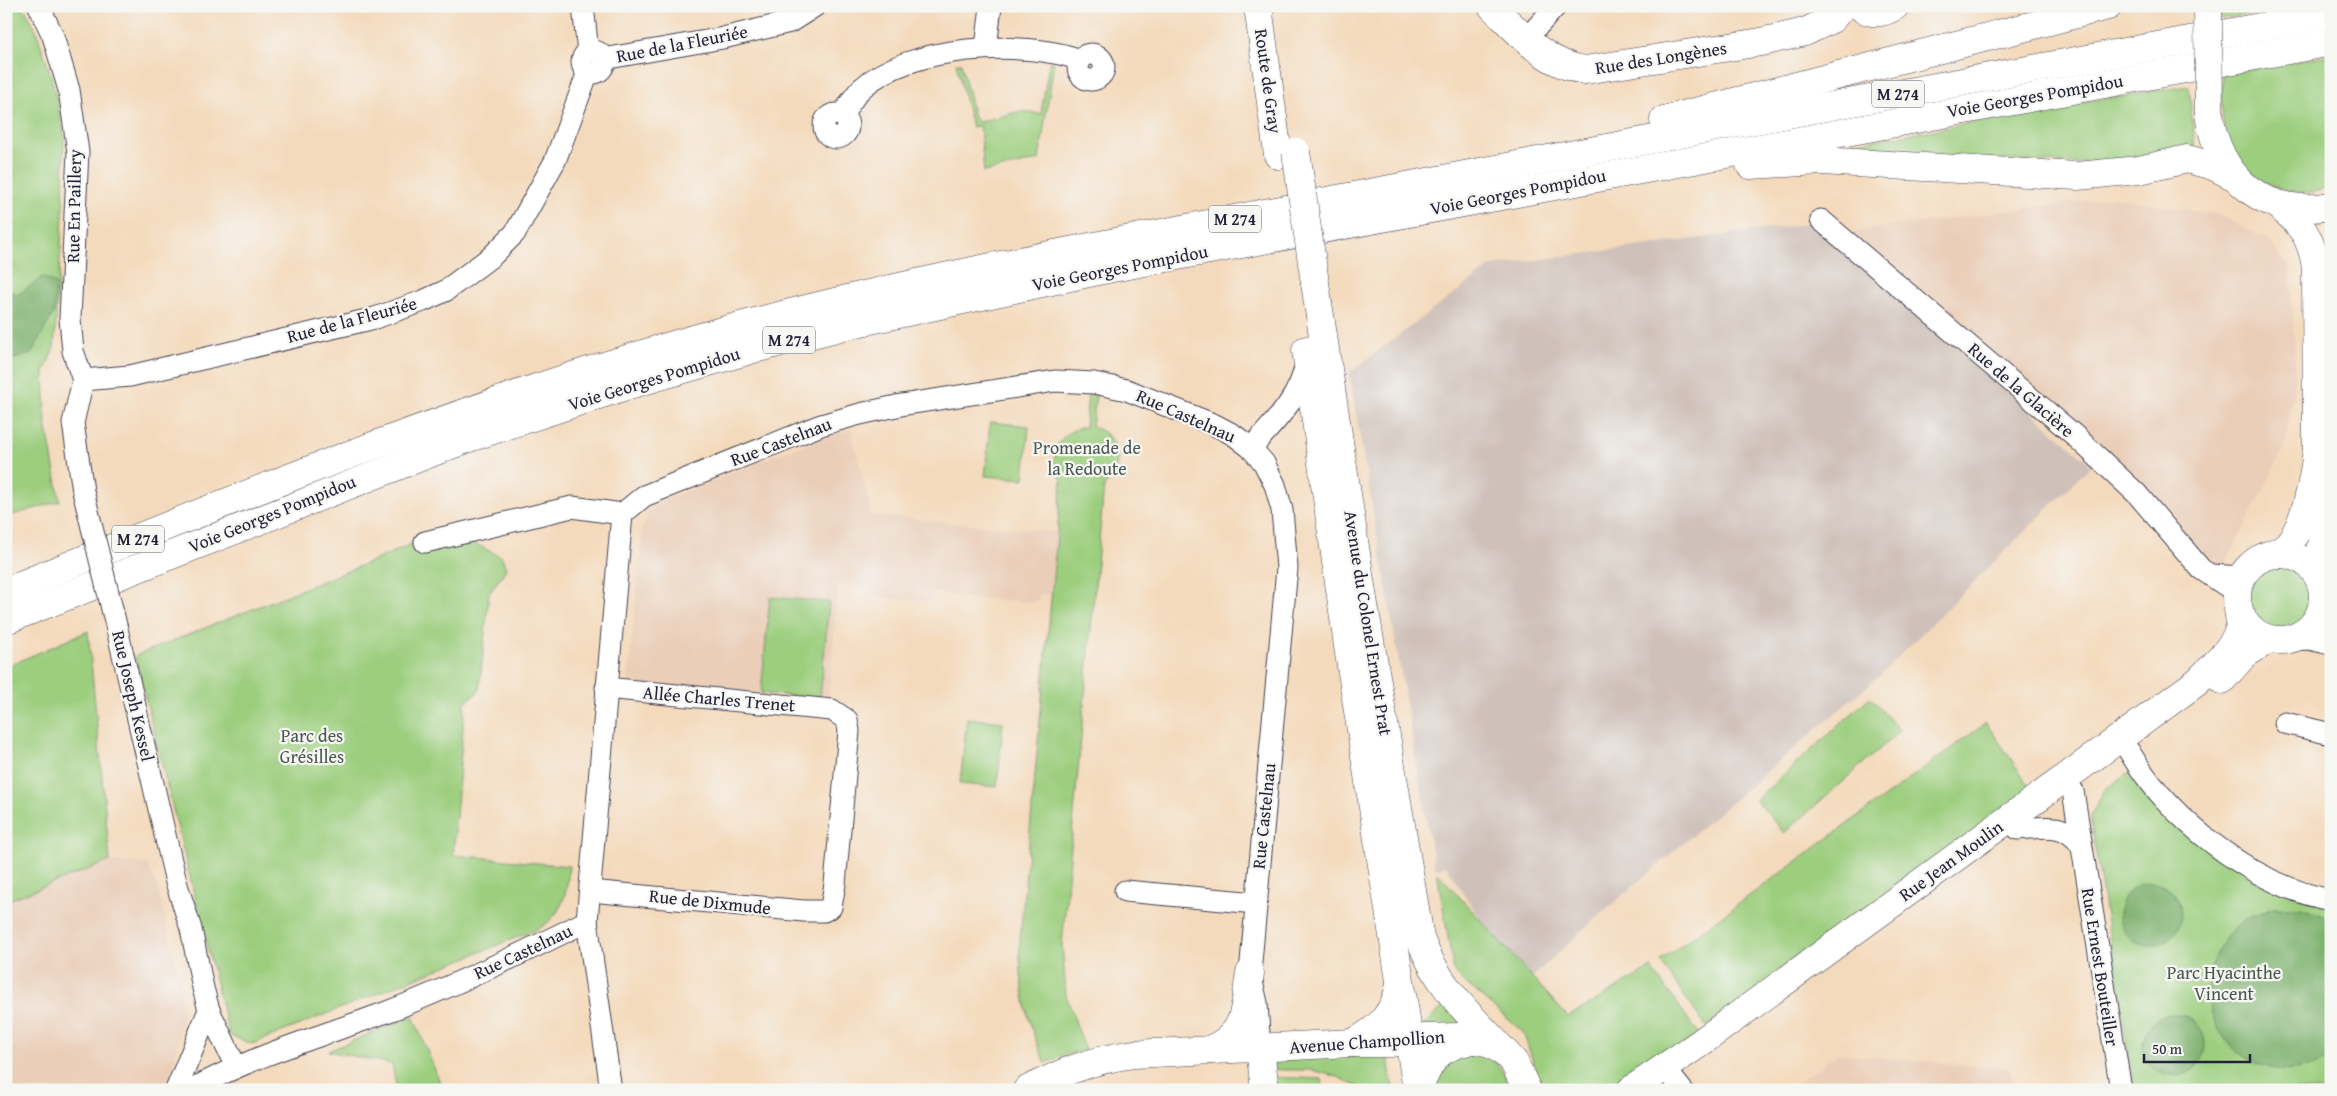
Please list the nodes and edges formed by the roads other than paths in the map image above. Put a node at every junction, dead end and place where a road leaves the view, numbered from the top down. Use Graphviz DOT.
graph roads {
  1 [pos="39,6"];
  2 [pos="584,6"];
  3 [pos="815,6"];
  4 [pos="991,6"];
  5 [pos="1258,6"];
  6 [pos="1274,6"];
  7 [pos="1492,6"];
  8 [pos="1556,6"];
  9 [pos="1842,6"];
  10 [pos="1859,6"];
  11 [pos="1895,6"];
  12 [pos="2108,6"];
  13 [pos="2208,6"];
  14 [pos="2331,14"];
  15 [pos="1526,39"];
  16 [pos="2331,42"];
  17 [pos="986,48"];
  18 [pos="1081,60"];
  19 [pos="593,61"];
  20 [pos="842,116"];
  21 [pos="1287,154"];
  22 [pos="1465,174"];
  23 [pos="1605,176"];
  24 [pos="2233,176"];
  25 [pos="2274,203"];
  26 [pos="2331,206"];
  27 [pos="1821,220"];
  28 [pos="1306,285"];
  29 [pos="1307,358"];
  30 [pos="83,380"];
  31 [pos="1251,448"];
  32 [pos="2331,492"];
  33 [pos="622,514"];
  34 [pos="426,542"];
  35 [pos="2268,556"];
  36 [pos="2245,571"];
  37 [pos="2208,575"];
  38 [pos="14,587"];
  39 [pos="2325,598"];
  40 [pos="2237,603"];
  41 [pos="6,620"];
  42 [pos="2279,640"];
  43 [pos="2331,644"];
  44 [pos="606,688"];
  45 [pos="2285,722"];
  46 [pos="2331,734"];
  47 [pos="2129,751"];
  48 [pos="2073,791"];
  49 [pos="2018,829"];
  50 [pos="2080,844"];
  51 [pos="1125,890"];
  52 [pos="590,891"];
  53 [pos="2331,900"];
  54 [pos="1256,903"];
  55 [pos="831,907"];
  56 [pos="587,921"];
  57 [pos="1250,974"];
  58 [pos="1401,978"];
  59 [pos="209,1010"];
  60 [pos="1409,1040"];
  61 [pos="1473,1040"];
  62 [pos="1353,1043"];
  63 [pos="1260,1049"];
  64 [pos="1209,1050"];
  65 [pos="1513,1061"];
  66 [pos="236,1067"];
  67 [pos="216,1076"];
  68 [pos="1672,1086"];
  69 [pos="176,1090"];
  70 [pos="190,1090"];
  71 [pos="611,1090"];
  72 [pos="1027,1090"];
  73 [pos="1264,1090"];
  74 [pos="1417,1090"];
  75 [pos="1527,1090"];
  76 [pos="1631,1090"];
  77 [pos="2121,1090"];
  1 -- 30 [label="street, Rue En Paillery"];
  2 -- 19 [label="street"];
  3 -- 19 [label="street, Rue de la Fleuriée"];
  4 -- 17 [label="street"];
  5 -- 21 [label="main road, Route de Gray"];
  6 -- 21 [label="main road, Route de Gray"];
  7 -- 15 [label="main road, Rue des Longènes"];
  8 -- 15 [label="street"];
  9 -- 15 [label="main road, Rue des Longènes"];
  10 -- 11 [label="main road"];
  12 -- 22 [label="main road"];
  13 -- 24 [label="main road, bridge"];
  14 -- 22 [label="main road, Voie Georges Pompidou / M 274"];
  16 -- 23 [label="main road, Voie Georges Pompidou / M 274"];
  17 -- 18 [label="street"];
  17 -- 20 [label="street"];
  19 -- 30 [label="street, Rue de la Fleuriée"];
  21 -- 28 [label="main road, Avenue du Colonel Ernest Prat, bridge"];
  22 -- 38 [label="main road, Voie Georges Pompidou / M 274"];
  23 -- 24 [label="main road"];
  23 -- 41 [label="main road, Voie Georges Pompidou / M 274"];
  24 -- 25 [label="main road"];
  25 -- 26 [label="main road"];
  25 -- 35 [label="main road"];
  27 -- 37 [label="street, Rue de la Glacière"];
  28 -- 29 [label="main road, Avenue du Colonel Ernest Prat"];
  28 -- 65 [label="main road, Avenue du Colonel Ernest Prat"];
  29 -- 31 [label="street"];
  29 -- 58 [label="main road, Avenue du Colonel Ernest Prat"];
  30 -- 59 [label="street, Rue Joseph Kessel, bridge"];
  31 -- 33 [label="street, Rue Castelnau"];
  31 -- 54 [label="street, Rue Castelnau"];
  32 -- 39 [label="main road"];
  33 -- 34 [label="street"];
  33 -- 44 [label="street, Rue Castelnau"];
  35 -- 36 [label="main road"];
  35 -- 39 [label="main road"];
  36 -- 37 [label="street"];
  36 -- 40 [label="main road"];
  37 -- 40 [label="street, Rue de la Glacière"];
  39 -- 42 [label="main road"];
  40 -- 42 [label="main road"];
  40 -- 76 [label="main road, Rue Jean Moulin"];
  42 -- 43 [label="street"];
  42 -- 47 [label="main road, Rue Jean Moulin"];
  44 -- 52 [label="street, Rue Castelnau"];
  44 -- 55 [label="street, Allée Charles Trenet"];
  45 -- 46 [label="street"];
  47 -- 48 [label="main road, Rue Jean Moulin"];
  47 -- 53 [label="street"];
  48 -- 49 [label="main road, Rue Jean Moulin"];
  48 -- 50 [label="street, Rue Ernest Bouteiller"];
  49 -- 50 [label="street"];
  49 -- 68 [label="main road, Rue Jean Moulin"];
  50 -- 77 [label="street, Rue Ernest Bouteiller"];
  51 -- 54 [label="street"];
  52 -- 55 [label="street, Rue de Dixmude"];
  52 -- 56 [label="street, Rue Castelnau"];
  54 -- 57 [label="street, Rue Castelnau"];
  56 -- 66 [label="street, Rue Castelnau"];
  56 -- 71 [label="street"];
  57 -- 63 [label="street, Rue Castelnau"];
  57 -- 64 [label="main road"];
  58 -- 60 [label="main road, Avenue du Colonel Ernest Prat"];
  58 -- 62 [label="main road"];
  59 -- 66 [label="street, Rue Joseph Kessel"];
  59 -- 67 [label="street, Rue Joseph Kessel"];
  59 -- 69 [label="street"];
  60 -- 61 [label="main road, Avenue Champollion"];
  60 -- 62 [label="main road, Avenue Champollion"];
  60 -- 74 [label="main road, Avenue du Colonel Ernest Prat"];
  61 -- 65 [label="main road, Avenue Champollion"];
  61 -- 74 [label="main road"];
  62 -- 63 [label="main road, Avenue Champollion"];
  63 -- 64 [label="main road, Avenue Champollion"];
  63 -- 73 [label="main road"];
  64 -- 72 [label="main road, Avenue Champollion"];
  65 -- 75 [label="main road"];
  66 -- 67 [label="street, Rue Castelnau"];
  67 -- 70 [label="street, Rue Castelnau"];
}
